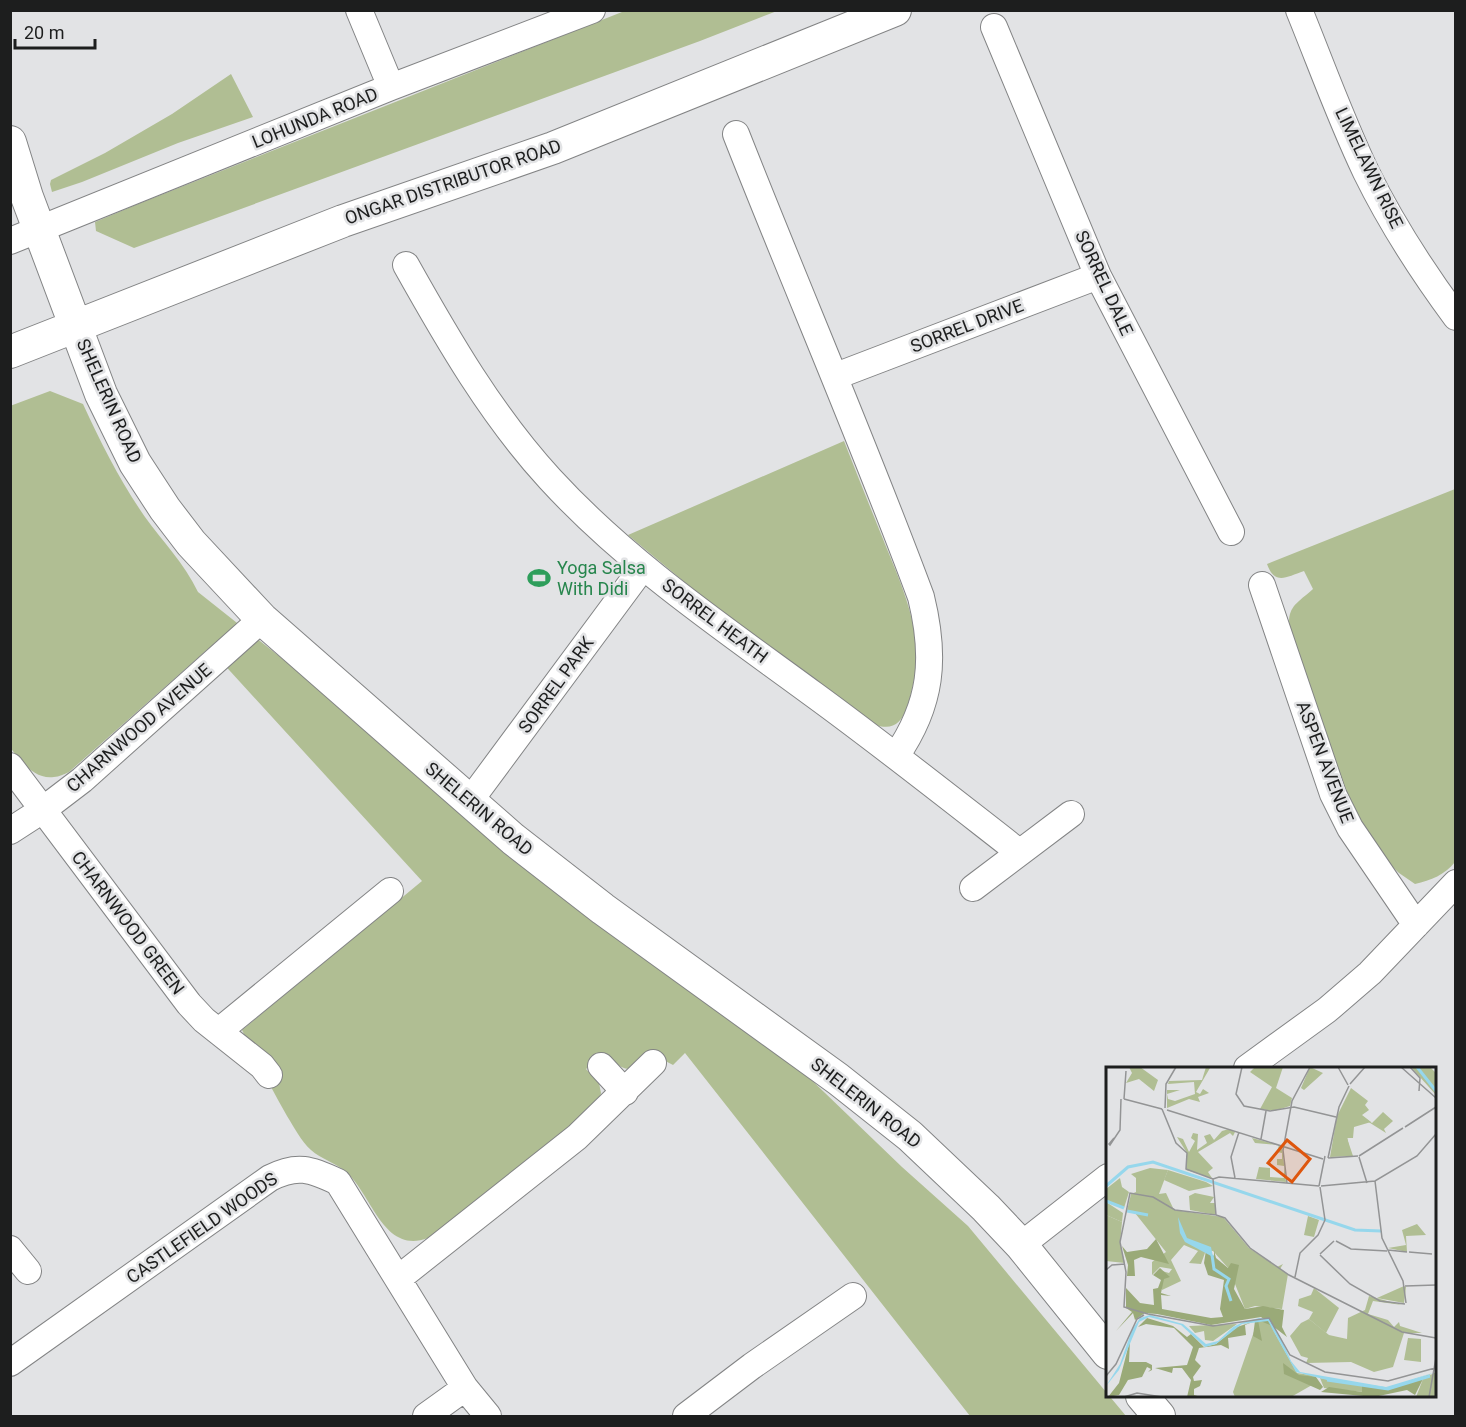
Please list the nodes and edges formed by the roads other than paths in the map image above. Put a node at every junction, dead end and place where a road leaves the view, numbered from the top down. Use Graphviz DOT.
graph roads {
  1 [pos="359,10"];
  2 [pos="592,10"];
  3 [pos="895,10"];
  4 [pos="1299,10"];
  5 [pos="994,27"];
  6 [pos="391,87"];
  7 [pos="736,134"];
  8 [pos="10,142"];
  9 [pos="40,229"];
  10 [pos="10,241"];
  11 [pos="406,265"];
  12 [pos="1098,276"];
  13 [pos="1455,317"];
  14 [pos="76,326"];
  15 [pos="10,352"];
  16 [pos="836,376"];
  17 [pos="1231,532"];
  18 [pos="643,567"];
  19 [pos="1262,585"];
  20 [pos="262,619"];
  21 [pos="896,756"];
  22 [pos="10,766"];
  23 [pos="468,802"];
  24 [pos="44,809"];
  25 [pos="1071,814"];
  26 [pos="10,831"];
  27 [pos="1019,852"];
  28 [pos="1455,883"];
  29 [pos="973,888"];
  30 [pos="390,891"];
  31 [pos="1416,925"];
  32 [pos="219,1031"];
  33 [pos="653,1063"];
  34 [pos="601,1066"];
  35 [pos="1248,1067"];
  36 [pos="269,1075"];
  37 [pos="625,1092"];
  38 [pos="1106,1179"];
  39 [pos="1021,1245"];
  40 [pos="10,1249"];
  41 [pos="28,1271"];
  42 [pos="399,1278"];
  43 [pos="853,1296"];
  44 [pos="1106,1352"];
  45 [pos="10,1364"];
  46 [pos="465,1388"];
  47 [pos="1144,1397"];
  48 [pos="426,1416"];
  49 [pos="488,1416"];
  50 [pos="686,1416"];
  51 [pos="1159,1416"];
  1 -- 6 [label="street"];
  2 -- 6 [label="street, LOHUNDA ROAD"];
  3 -- 14 [label="street, ONGAR DISTRIBUTOR ROAD"];
  4 -- 13 [label="street, LIMELAWN RISE"];
  5 -- 12 [label="street, SORREL DALE"];
  6 -- 9 [label="street, LOHUNDA ROAD"];
  7 -- 16 [label="street"];
  8 -- 9 [label="street, SHELERIN ROAD"];
  9 -- 10 [label="street, LOHUNDA ROAD"];
  9 -- 14 [label="street, SHELERIN ROAD"];
  11 -- 18 [label="street, SORREL HEATH"];
  12 -- 16 [label="street, SORREL DRIVE"];
  12 -- 17 [label="street, SORREL DALE"];
  14 -- 15 [label="street, ONGAR DISTRIBUTOR ROAD"];
  14 -- 20 [label="street, SHELERIN ROAD"];
  16 -- 21 [label="street"];
  18 -- 21 [label="street, SORREL HEATH"];
  18 -- 23 [label="street, SORREL PARK"];
  19 -- 31 [label="street, ASPEN AVENUE"];
  20 -- 23 [label="street, SHELERIN ROAD"];
  20 -- 24 [label="street, CHARNWOOD AVENUE"];
  21 -- 27 [label="street, SORREL HEATH"];
  22 -- 24 [label="street, CHARNWOOD GREEN"];
  23 -- 39 [label="street, SHELERIN ROAD"];
  24 -- 26 [label="street, CHARNWOOD AVENUE"];
  24 -- 32 [label="street, CHARNWOOD GREEN"];
  25 -- 27 [label="street"];
  27 -- 29 [label="street"];
  28 -- 31 [label="street"];
  30 -- 32 [label="street"];
  31 -- 35 [label="street"];
  32 -- 36 [label="street, CHARNWOOD GREEN"];
  33 -- 37 [label="street"];
  34 -- 37 [label="street"];
  37 -- 42 [label="street"];
  38 -- 39 [label="street"];
  39 -- 44 [label="street, SHELERIN ROAD"];
  40 -- 41 [label="street"];
  42 -- 45 [label="street, CASTLEFIELD WOODS"];
  42 -- 46 [label="street, CASTLEFIELD WOODS"];
  43 -- 50 [label="street"];
  46 -- 48 [label="street"];
  46 -- 49 [label="street, CASTLEFIELD WOODS"];
  47 -- 51 [label="street"];
}
